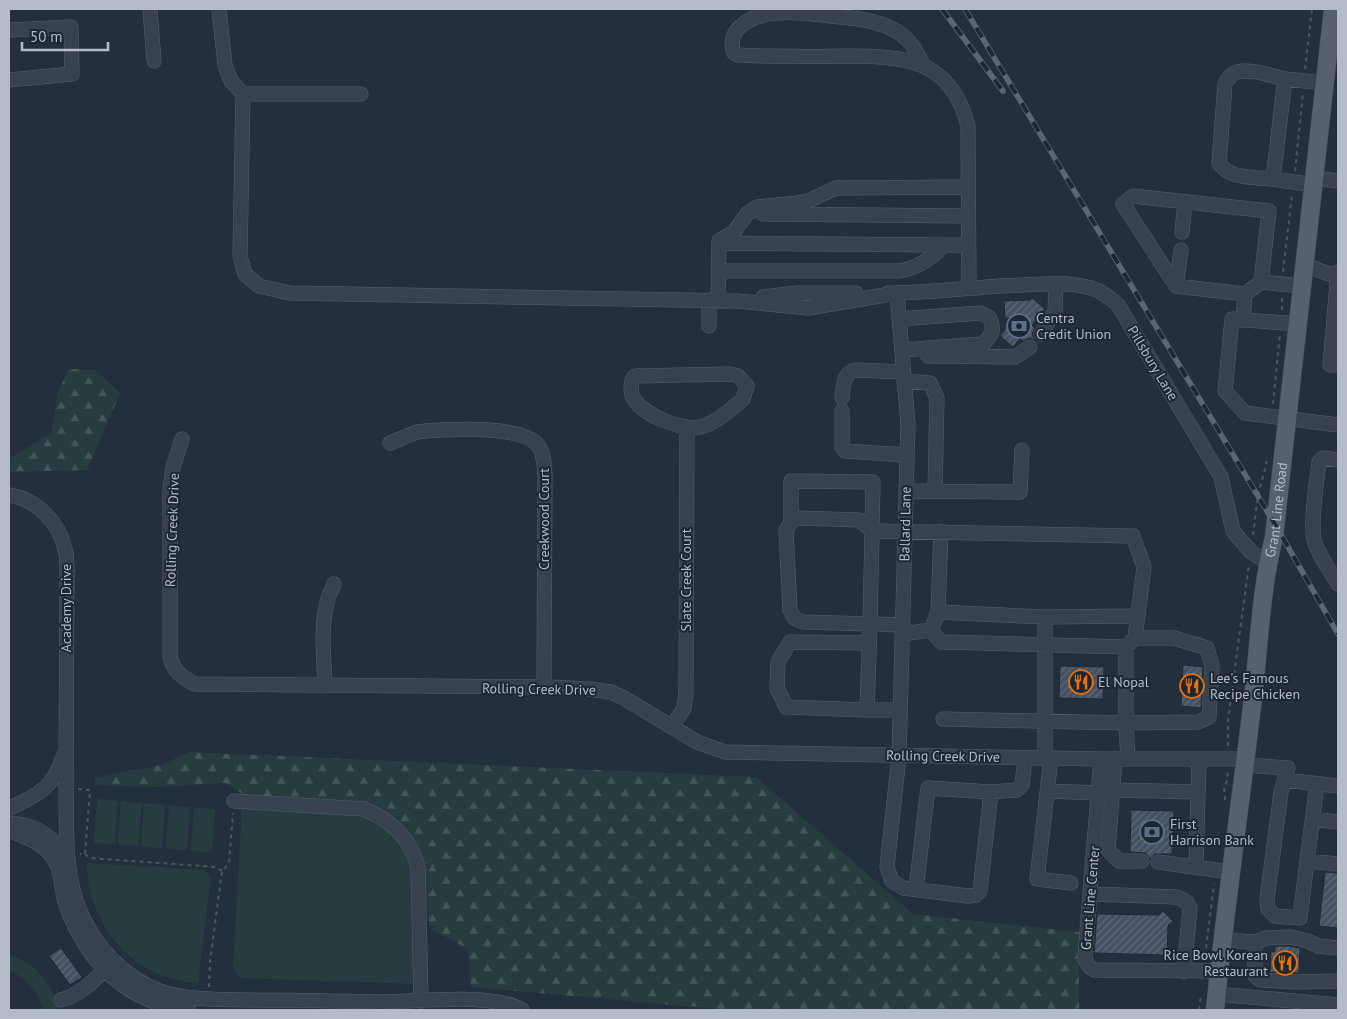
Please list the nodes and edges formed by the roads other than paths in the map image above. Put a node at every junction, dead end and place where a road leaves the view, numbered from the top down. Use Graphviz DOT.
graph roads {
  1 [pos="150,9"];
  2 [pos="220,9"];
  3 [pos="1333,9"];
  4 [pos="10,30"];
  5 [pos="154,61"];
  6 [pos="924,65"];
  7 [pos="1285,79"];
  8 [pos="9,80"];
  9 [pos="1329,80"];
  10 [pos="243,94"];
  11 [pos="361,94"];
  12 [pos="1273,179"];
  13 [pos="1338,181"];
  14 [pos="1314,182"];
  15 [pos="968,187"];
  16 [pos="1185,202"];
  17 [pos="747,214"];
  18 [pos="968,216"];
  19 [pos="1182,232"];
  20 [pos="718,244"];
  21 [pos="944,245"];
  22 [pos="968,245"];
  23 [pos="1181,250"];
  24 [pos="1305,265"];
  25 [pos="718,271"];
  26 [pos="1338,273"];
  27 [pos="1261,282"];
  28 [pos="1056,284"];
  29 [pos="1176,286"];
  30 [pos="1302,286"];
  31 [pos="968,287"];
  32 [pos="897,293"];
  33 [pos="1245,294"];
  34 [pos="714,300"];
  35 [pos="899,319"];
  36 [pos="1243,320"];
  37 [pos="1290,323"];
  38 [pos="709,326"];
  39 [pos="1042,334"];
  40 [pos="1030,347"];
  41 [pos="902,353"];
  42 [pos="1338,365"];
  43 [pos="904,377"];
  44 [pos="1280,418"];
  45 [pos="1338,425"];
  46 [pos="687,428"];
  47 [pos="182,439"];
  48 [pos="390,443"];
  49 [pos="1022,450"];
  50 [pos="907,455"];
  51 [pos="1338,460"];
  52 [pos="906,491"];
  53 [pos="935,491"];
  54 [pos="9,495"];
  55 [pos="791,522"];
  56 [pos="872,531"];
  57 [pos="905,531"];
  58 [pos="941,531"];
  59 [pos="1268,563"];
  60 [pos="1338,582"];
  61 [pos="334,584"];
  62 [pos="938,612"];
  63 [pos="1138,616"];
  64 [pos="1045,617"];
  65 [pos="870,624"];
  66 [pos="902,630"];
  67 [pos="931,630"];
  68 [pos="1131,642"];
  69 [pos="869,643"];
  70 [pos="1045,644"];
  71 [pos="325,686"];
  72 [pos="544,688"];
  73 [pos="866,710"];
  74 [pos="900,710"];
  75 [pos="943,719"];
  76 [pos="1045,722"];
  77 [pos="1126,723"];
  78 [pos="672,727"];
  79 [pos="66,750"];
  80 [pos="899,756"];
  81 [pos="1025,758"];
  82 [pos="1048,758"];
  83 [pos="1115,759"];
  84 [pos="1199,759"];
  85 [pos="1245,762"];
  86 [pos="1285,780"];
  87 [pos="1317,784"];
  88 [pos="1338,786"];
  89 [pos="1113,790"];
  90 [pos="1048,791"];
  91 [pos="992,792"];
  92 [pos="1198,792"];
  93 [pos="1098,793"];
  94 [pos="234,801"];
  95 [pos="11,807"];
  96 [pos="1313,819"];
  97 [pos="1338,822"];
  98 [pos="11,826"];
  99 [pos="68,857"];
  100 [pos="1142,861"];
  101 [pos="1308,861"];
  102 [pos="1158,862"];
  103 [pos="1338,864"];
  104 [pos="1196,867"];
  105 [pos="1224,871"];
  106 [pos="1071,883"];
  107 [pos="916,889"];
  108 [pos="1090,894"];
  109 [pos="1223,940"];
  110 [pos="1255,942"];
  111 [pos="1338,948"];
  112 [pos="108,966"];
  113 [pos="1184,972"];
  114 [pos="1211,972"];
  115 [pos="1264,980"];
  116 [pos="1338,981"];
  117 [pos="61,1000"];
  118 [pos="1216,1002"];
  119 [pos="1268,1002"];
  120 [pos="429,1004"];
  121 [pos="1338,1005"];
  122 [pos="189,1010"];
  123 [pos="522,1010"];
  1 -- 5 [label="street"];
  2 -- 10 [label="street"];
  3 -- 9 [label="main road, Grant Line Road"];
  4 -- 8 [label="street"];
  6 -- 6 [label="street"];
  6 -- 15 [label="street"];
  7 -- 9 [label="street"];
  7 -- 12 [label="street"];
  7 -- 12 [label="street"];
  9 -- 14 [label="main road, Grant Line Road"];
  10 -- 11 [label="street"];
  10 -- 34 [label="street, Pillsbury Lane"];
  12 -- 14 [label="street"];
  13 -- 14 [label="street"];
  14 -- 24 [label="main road, Grant Line Road"];
  15 -- 17 [label="street"];
  15 -- 18 [label="street"];
  16 -- 19 [label="street"];
  16 -- 27 [label="street"];
  16 -- 29 [label="street"];
  17 -- 18 [label="street"];
  17 -- 20 [label="street"];
  18 -- 22 [label="street"];
  20 -- 21 [label="street"];
  20 -- 25 [label="street"];
  21 -- 22 [label="street"];
  21 -- 25 [label="street"];
  22 -- 31 [label="street"];
  23 -- 29 [label="street"];
  24 -- 26 [label="street"];
  24 -- 30 [label="main road, Grant Line Road"];
  25 -- 34 [label="street"];
  26 -- 42 [label="street"];
  27 -- 30 [label="street"];
  27 -- 33 [label="street"];
  28 -- 31 [label="street, Pillsbury Lane"];
  28 -- 39 [label="street"];
  28 -- 59 [label="street, Pillsbury Lane"];
  29 -- 33 [label="street"];
  30 -- 37 [label="main road, Grant Line Road"];
  31 -- 32 [label="street, Pillsbury Lane"];
  32 -- 34 [label="street, Pillsbury Lane"];
  32 -- 35 [label="street, Ballard Lane"];
  33 -- 36 [label="street"];
  34 -- 38 [label="street"];
  35 -- 41 [label="street, Ballard Lane"];
  35 -- 41 [label="street"];
  36 -- 37 [label="street"];
  36 -- 44 [label="street"];
  37 -- 44 [label="main road, Grant Line Road"];
  40 -- 41 [label="street"];
  41 -- 43 [label="street, Ballard Lane"];
  43 -- 50 [label="street, Ballard Lane"];
  43 -- 50 [label="street"];
  43 -- 53 [label="street"];
  44 -- 45 [label="street"];
  44 -- 59 [label="main road, Grant Line Road"];
  46 -- 46 [label="street"];
  46 -- 78 [label="street, Slate Creek Court"];
  47 -- 71 [label="street, Rolling Creek Drive"];
  48 -- 72 [label="street, Creekwood Court"];
  49 -- 53 [label="street"];
  50 -- 52 [label="street, Ballard Lane"];
  51 -- 60 [label="street"];
  52 -- 53 [label="street"];
  52 -- 57 [label="street, Ballard Lane"];
  54 -- 79 [label="street, Academy Drive"];
  55 -- 56 [label="street"];
  55 -- 56 [label="street"];
  55 -- 65 [label="street"];
  56 -- 57 [label="street"];
  56 -- 65 [label="street"];
  57 -- 58 [label="street"];
  57 -- 66 [label="street, Ballard Lane"];
  58 -- 62 [label="street"];
  58 -- 63 [label="street"];
  59 -- 85 [label="main road, Grant Line Road"];
  61 -- 71 [label="street"];
  62 -- 64 [label="street"];
  62 -- 67 [label="street"];
  63 -- 64 [label="street"];
  63 -- 68 [label="street"];
  64 -- 70 [label="street"];
  65 -- 66 [label="street"];
  65 -- 69 [label="street"];
  66 -- 67 [label="street"];
  66 -- 74 [label="street, Ballard Lane"];
  67 -- 70 [label="street"];
  68 -- 70 [label="street"];
  68 -- 77 [label="street"];
  68 -- 77 [label="street"];
  69 -- 73 [label="street"];
  69 -- 73 [label="street"];
  70 -- 76 [label="street"];
  71 -- 72 [label="street, Rolling Creek Drive"];
  72 -- 78 [label="street, Rolling Creek Drive"];
  73 -- 74 [label="street"];
  74 -- 80 [label="street, Ballard Lane"];
  75 -- 76 [label="street"];
  76 -- 77 [label="street"];
  76 -- 82 [label="street"];
  77 -- 83 [label="street"];
  78 -- 80 [label="street, Rolling Creek Drive"];
  79 -- 95 [label="street, Academy Drive"];
  79 -- 99 [label="street, Academy Drive"];
  80 -- 81 [label="street, Rolling Creek Drive"];
  80 -- 107 [label="street, Ballard Lane"];
  81 -- 82 [label="street, Rolling Creek Drive"];
  81 -- 91 [label="street"];
  82 -- 83 [label="street, Rolling Creek Drive"];
  82 -- 90 [label="street"];
  83 -- 84 [label="street, Rolling Creek Drive"];
  83 -- 89 [label="street"];
  83 -- 93 [label="street, Grant Line Center"];
  84 -- 85 [label="street, Rolling Creek Drive"];
  84 -- 92 [label="street"];
  85 -- 86 [label="street, Rolling Creek Drive"];
  85 -- 105 [label="main road, Grant Line Road"];
  86 -- 87 [label="street"];
  86 -- 101 [label="street"];
  87 -- 88 [label="street"];
  87 -- 96 [label="street"];
  89 -- 92 [label="street"];
  89 -- 100 [label="street"];
  90 -- 93 [label="street"];
  90 -- 106 [label="street"];
  91 -- 107 [label="street"];
  91 -- 107 [label="street"];
  92 -- 104 [label="street"];
  93 -- 108 [label="street, Grant Line Center"];
  94 -- 120 [label="street"];
  95 -- 98 [label="street"];
  96 -- 97 [label="street"];
  96 -- 101 [label="street"];
  98 -- 99 [label="street"];
  98 -- 112 [label="street, Academy Drive"];
  99 -- 112 [label="street, Academy Drive"];
  101 -- 103 [label="street"];
  102 -- 104 [label="street"];
  104 -- 105 [label="street"];
  105 -- 109 [label="main road, Grant Line Road"];
  108 -- 113 [label="street, Grant Line Center"];
  108 -- 113 [label="street"];
  109 -- 110 [label="street"];
  109 -- 114 [label="main road, Grant Line Road"];
  110 -- 111 [label="street"];
  110 -- 115 [label="street"];
  112 -- 117 [label="street"];
  112 -- 120 [label="street, Academy Drive"];
  112 -- 122 [label="street, Academy Drive"];
  113 -- 114 [label="street, Grant Line Center"];
  114 -- 118 [label="main road, Grant Line Road"];
  115 -- 116 [label="street"];
  115 -- 119 [label="street"];
  118 -- 119 [label="street"];
  119 -- 121 [label="street"];
  120 -- 123 [label="street, Academy Drive"];
}
